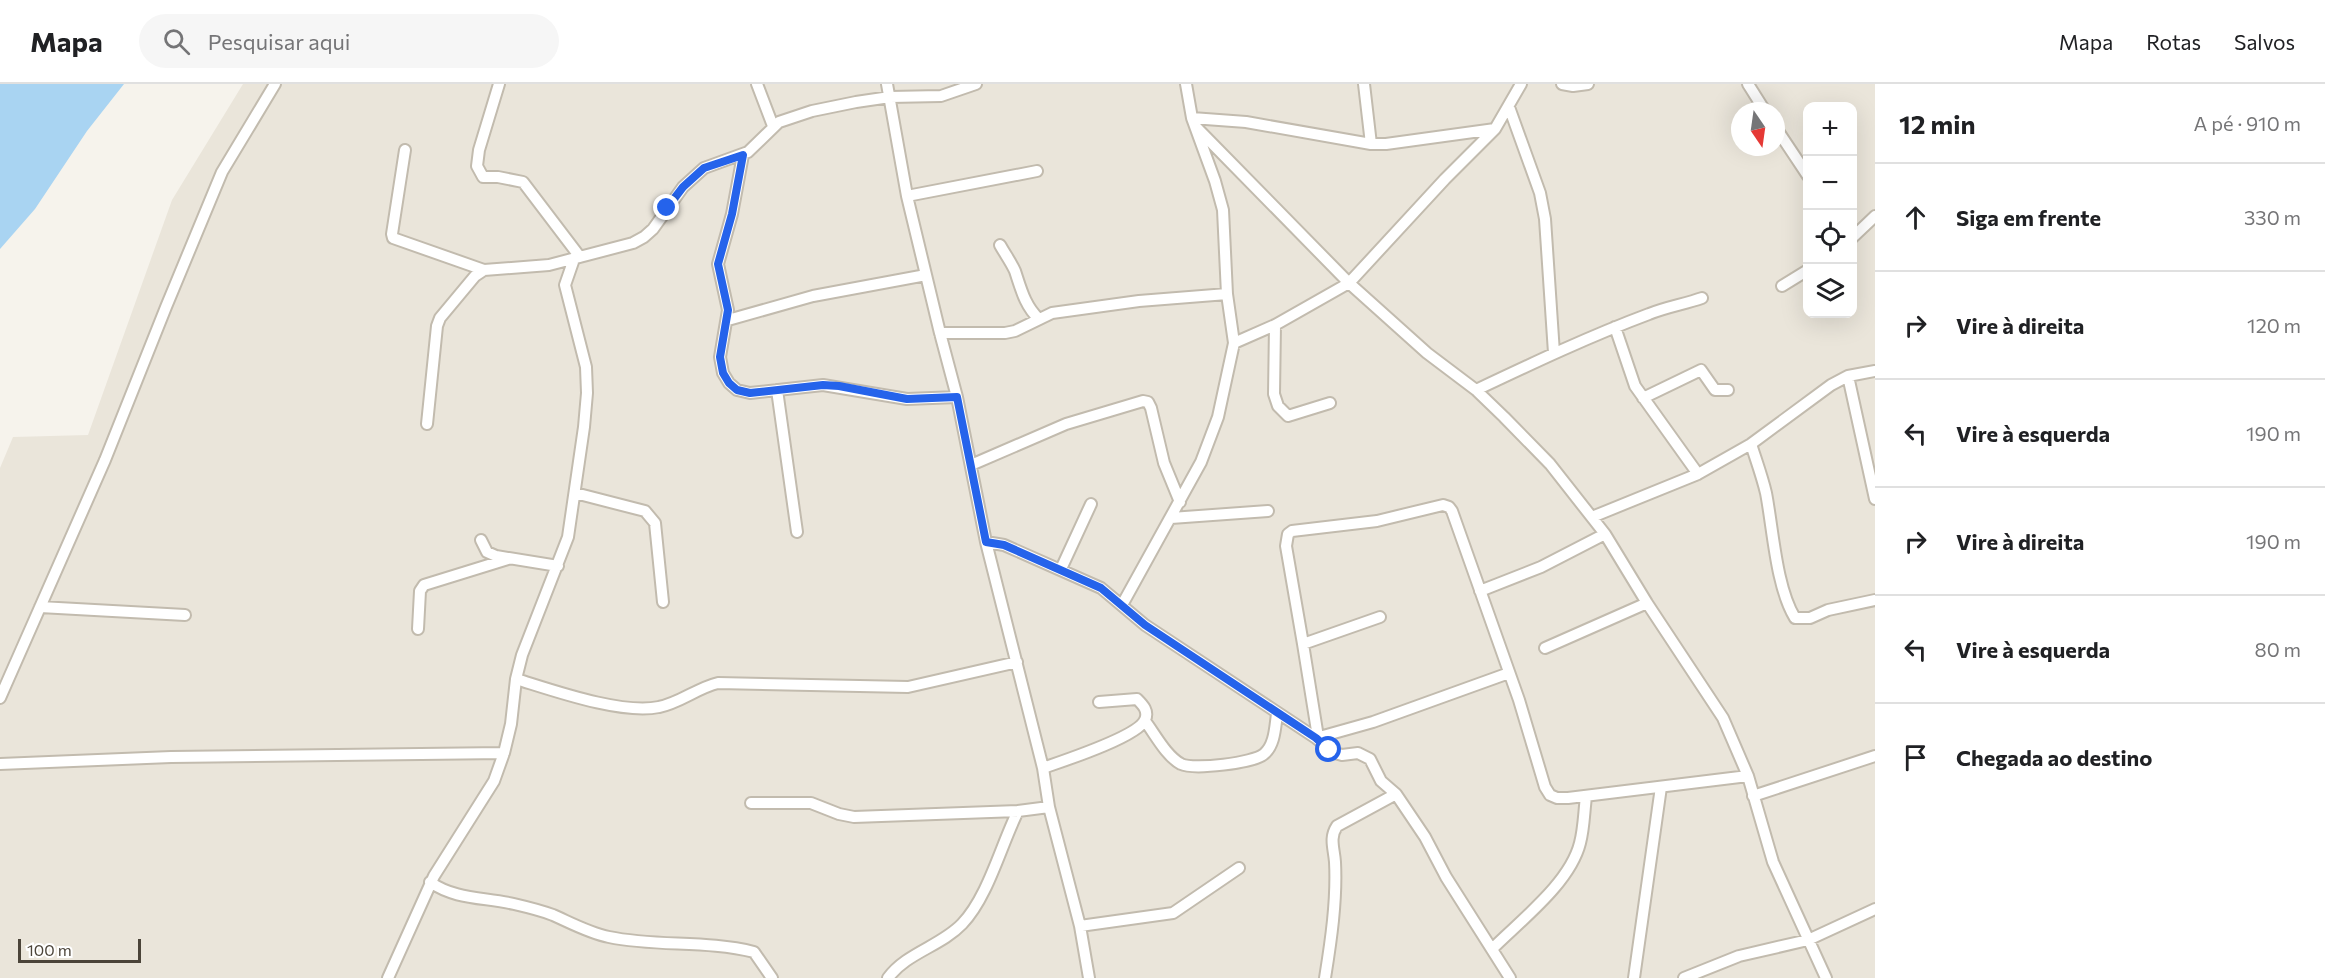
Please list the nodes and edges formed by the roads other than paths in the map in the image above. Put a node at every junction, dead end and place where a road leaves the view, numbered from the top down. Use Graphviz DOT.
graph roads {
  1 [pos="275,84"];
  2 [pos="499,84"];
  3 [pos="757,84"];
  4 [pos="887,84"];
  5 [pos="976,84"];
  6 [pos="1186,84"];
  7 [pos="1364,84"];
  8 [pos="1521,84"];
  9 [pos="1562,84"];
  10 [pos="1588,84"];
  11 [pos="1748,84"];
  12 [pos="890,97"];
  13 [pos="1759,102"];
  14 [pos="1509,107"];
  15 [pos="1194,122"];
  16 [pos="773,126"];
  17 [pos="1495,129"];
  18 [pos="1785,142"];
  19 [pos="1371,144"];
  20 [pos="405,150"];
  21 [pos="743,155"];
  22 [pos="1803,168"];
  23 [pos="1037,171"];
  24 [pos="907,196"];
  25 [pos="1875,216"];
  26 [pos="1857,233"];
  27 [pos="1000,245"];
  28 [pos="577,258"];
  29 [pos="484,270"];
  30 [pos="1803,273"];
  31 [pos="926,275"];
  32 [pos="1349,283"];
  33 [pos="1782,286"];
  34 [pos="1227,294"];
  35 [pos="1702,298"];
  36 [pos="1039,319"];
  37 [pos="728,320"];
  38 [pos="1275,325"];
  39 [pos="1615,327"];
  40 [pos="940,333"];
  41 [pos="1234,343"];
  42 [pos="1554,352"];
  43 [pos="1875,371"];
  44 [pos="1848,376"];
  45 [pos="777,390"];
  46 [pos="1476,390"];
  47 [pos="1728,390"];
  48 [pos="957,397"];
  49 [pos="1643,398"];
  50 [pos="1330,403"];
  51 [pos="428,424"];
  52 [pos="1751,444"];
  53 [pos="971,465"];
  54 [pos="1698,474"];
  55 [pos="575,493"];
  56 [pos="1875,499"];
  57 [pos="1180,502"];
  58 [pos="1091,504"];
  59 [pos="1268,512"];
  60 [pos="1592,517"];
  61 [pos="1171,518"];
  62 [pos="797,532"];
  63 [pos="1605,534"];
  64 [pos="481,540"];
  65 [pos="986,542"];
  66 [pos="508,559"];
  67 [pos="558,566"];
  68 [pos="1061,569"];
  69 [pos="1480,591"];
  70 [pos="1875,600"];
  71 [pos="663,602"];
  72 [pos="1647,603"];
  73 [pos="1122,605"];
  74 [pos="40,607"];
  75 [pos="184,615"];
  76 [pos="1380,616"];
  77 [pos="418,629"];
  78 [pos="1303,644"];
  79 [pos="1545,648"];
  80 [pos="1017,662"];
  81 [pos="1509,673"];
  82 [pos="516,679"];
  83 [pos="0,698"];
  84 [pos="1100,702"];
  85 [pos="1277,714"];
  86 [pos="1144,721"];
  87 [pos="1317,738"];
  88 [pos="504,753"];
  89 [pos="1875,756"];
  90 [pos="0,764"];
  91 [pos="1043,768"];
  92 [pos="1748,776"];
  93 [pos="1661,787"];
  94 [pos="1396,794"];
  95 [pos="1753,796"];
  96 [pos="1586,797"];
  97 [pos="751,802"];
  98 [pos="1050,807"];
  99 [pos="1018,811"];
  100 [pos="1239,868"];
  101 [pos="430,882"];
  102 [pos="1875,909"];
  103 [pos="1080,926"];
  104 [pos="1808,940"];
  105 [pos="1492,949"];
  106 [pos="388,978"];
  107 [pos="771,978"];
  108 [pos="888,978"];
  109 [pos="1089,978"];
  110 [pos="1325,978"];
  111 [pos="1510,978"];
  112 [pos="1634,978"];
  113 [pos="1684,978"];
  114 [pos="1826,978"];
  1 -- 74 [label="street"];
  2 -- 28 [label="street"];
  3 -- 16 [label="street"];
  4 -- 12 [label="street"];
  5 -- 12 [label="street"];
  6 -- 15 [label="street"];
  7 -- 19 [label="street"];
  8 -- 14 [label="street"];
  9 -- 10 [label="street"];
  11 -- 13 [label="street"];
  12 -- 16 [label="street"];
  12 -- 24 [label="street"];
  14 -- 17 [label="street"];
  14 -- 42 [label="street"];
  15 -- 19 [label="street"];
  15 -- 32 [label="street"];
  15 -- 34 [label="street"];
  16 -- 21 [label="street"];
  17 -- 19 [label="street"];
  17 -- 32 [label="street"];
  18 -- 22 [label="street"];
  20 -- 29 [label="street"];
  21 -- 28 [label="street"];
  21 -- 37 [label="street"];
  23 -- 24 [label="street"];
  24 -- 31 [label="street"];
  25 -- 26 [label="street"];
  27 -- 36 [label="street"];
  28 -- 29 [label="street"];
  28 -- 55 [label="street"];
  29 -- 51 [label="street"];
  30 -- 33 [label="street"];
  31 -- 37 [label="street"];
  31 -- 40 [label="street"];
  32 -- 38 [label="street"];
  32 -- 46 [label="street"];
  34 -- 36 [label="street"];
  34 -- 41 [label="street"];
  35 -- 39 [label="street"];
  36 -- 40 [label="street"];
  37 -- 45 [label="street"];
  38 -- 41 [label="street"];
  38 -- 50 [label="street"];
  39 -- 42 [label="street"];
  39 -- 49 [label="street"];
  40 -- 48 [label="street"];
  41 -- 57 [label="street"];
  42 -- 46 [label="street"];
  43 -- 44 [label="street"];
  44 -- 52 [label="street"];
  44 -- 56 [label="street"];
  45 -- 48 [label="street"];
  45 -- 62 [label="street"];
  46 -- 60 [label="street"];
  47 -- 49 [label="street"];
  48 -- 53 [label="street"];
  49 -- 54 [label="street"];
  52 -- 54 [label="street"];
  52 -- 70 [label="street"];
  53 -- 57 [label="street"];
  53 -- 65 [label="street"];
  54 -- 60 [label="street"];
  55 -- 67 [label="street"];
  55 -- 71 [label="street"];
  57 -- 61 [label="street"];
  58 -- 68 [label="street"];
  59 -- 61 [label="street"];
  60 -- 63 [label="street"];
  61 -- 73 [label="street"];
  63 -- 69 [label="street"];
  63 -- 72 [label="street"];
  64 -- 66 [label="street"];
  65 -- 68 [label="street"];
  65 -- 80 [label="street"];
  66 -- 67 [label="street"];
  66 -- 77 [label="street"];
  67 -- 82 [label="street"];
  68 -- 73 [label="street"];
  69 -- 78 [label="street"];
  69 -- 81 [label="street"];
  72 -- 79 [label="street"];
  72 -- 92 [label="street"];
  73 -- 85 [label="street"];
  74 -- 75 [label="street"];
  74 -- 83 [label="street"];
  76 -- 78 [label="street"];
  78 -- 87 [label="street"];
  80 -- 82 [label="street"];
  80 -- 91 [label="street"];
  81 -- 87 [label="street"];
  81 -- 96 [label="street"];
  82 -- 88 [label="street"];
  84 -- 86 [label="street"];
  85 -- 86 [label="street"];
  85 -- 87 [label="street"];
  86 -- 91 [label="street"];
  87 -- 94 [label="street"];
  88 -- 90 [label="street"];
  88 -- 101 [label="street"];
  89 -- 95 [label="street"];
  91 -- 98 [label="street"];
  92 -- 93 [label="street"];
  92 -- 95 [label="street"];
  93 -- 96 [label="street"];
  93 -- 112 [label="street"];
  94 -- 105 [label="street"];
  94 -- 110 [label="street"];
  95 -- 104 [label="street"];
  96 -- 105 [label="street"];
  97 -- 99 [label="street"];
  98 -- 99 [label="street"];
  98 -- 103 [label="street"];
  99 -- 108 [label="street"];
  100 -- 103 [label="street"];
  101 -- 106 [label="street"];
  101 -- 107 [label="street"];
  102 -- 104 [label="street"];
  103 -- 109 [label="street"];
  104 -- 113 [label="street"];
  104 -- 114 [label="street"];
  105 -- 111 [label="street"];
}
